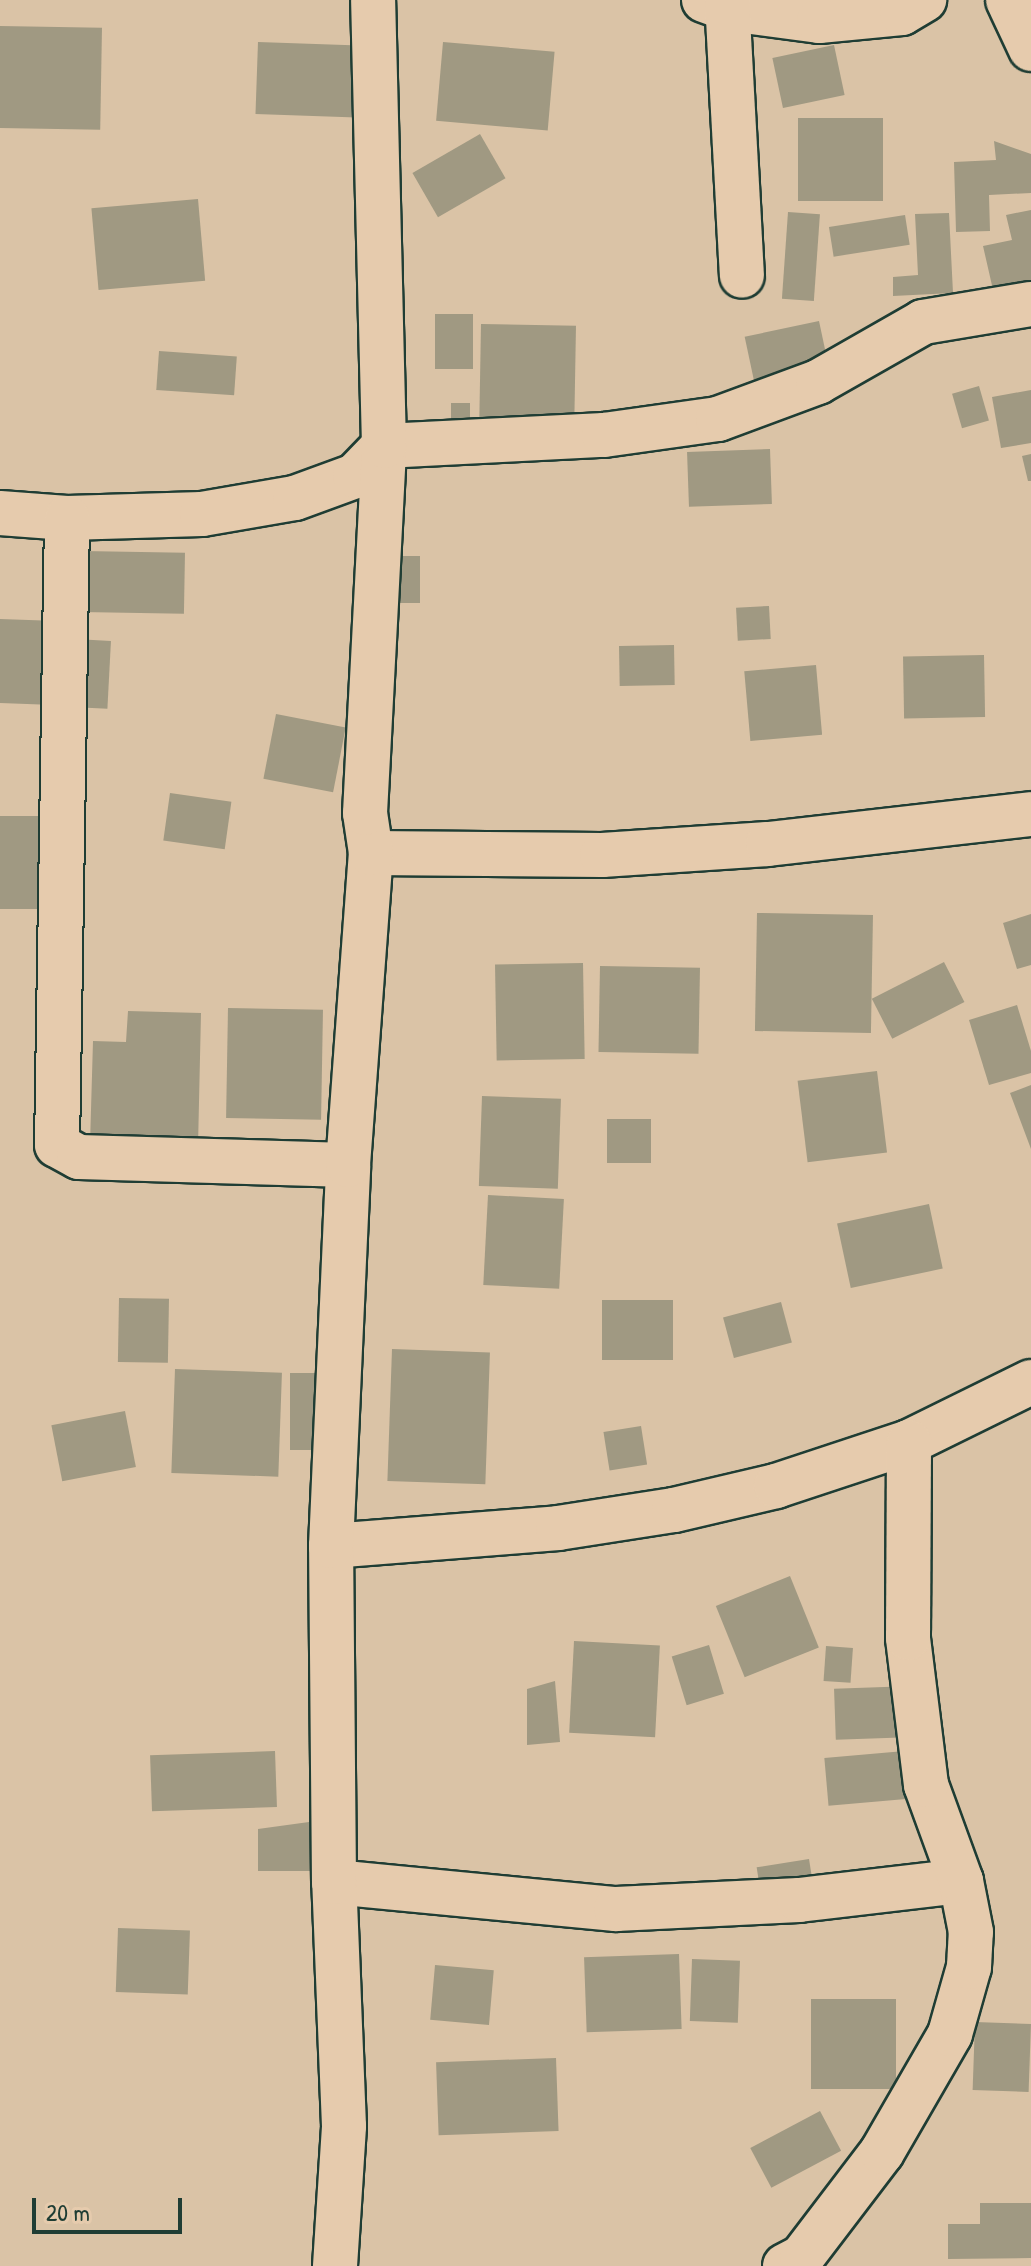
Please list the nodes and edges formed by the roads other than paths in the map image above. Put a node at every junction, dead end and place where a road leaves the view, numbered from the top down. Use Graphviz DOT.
graph roads {
  1 [pos="373,0"];
  2 [pos="924,0"];
  3 [pos="1008,0"];
  4 [pos="720,3"];
  5 [pos="1031,49"];
  6 [pos="742,276"];
  7 [pos="1031,304"];
  8 [pos="384,446"];
  9 [pos="0,513"];
  10 [pos="67,518"];
  11 [pos="1031,814"];
  12 [pos="371,853"];
  13 [pos="348,1165"];
  14 [pos="1031,1382"];
  15 [pos="909,1442"];
  16 [pos="331,1546"];
  17 [pos="961,1881"];
  18 [pos="334,1882"];
  19 [pos="335,2266"];
  20 [pos="785,2266"];
  1 -- 8 [label="street"];
  2 -- 4 [label="street"];
  3 -- 5 [label="street"];
  4 -- 6 [label="street"];
  7 -- 8 [label="street"];
  8 -- 10 [label="street"];
  8 -- 12 [label="street"];
  9 -- 10 [label="street"];
  10 -- 13 [label="street"];
  11 -- 12 [label="street"];
  12 -- 13 [label="street"];
  13 -- 16 [label="street"];
  14 -- 15 [label="street"];
  15 -- 16 [label="street"];
  15 -- 17 [label="street"];
  16 -- 18 [label="street"];
  17 -- 18 [label="street"];
  17 -- 20 [label="street"];
  18 -- 19 [label="street"];
}
